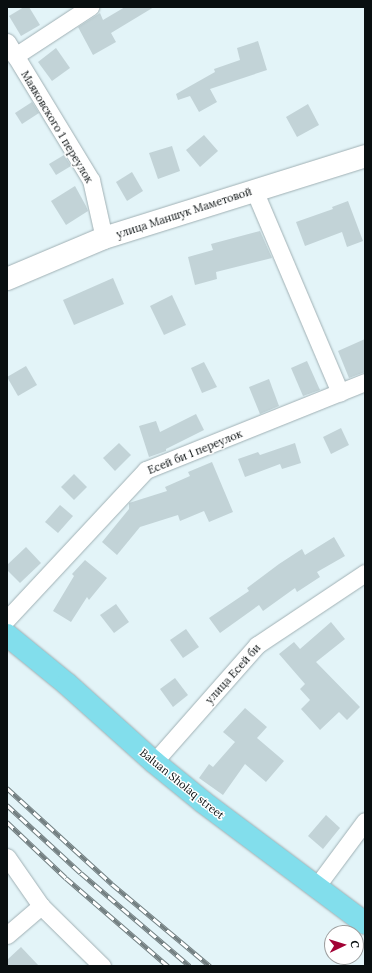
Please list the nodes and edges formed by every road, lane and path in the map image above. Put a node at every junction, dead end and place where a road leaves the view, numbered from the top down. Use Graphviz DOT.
graph roads {
  1 [pos="90,7"];
  2 [pos="11,49"];
  3 [pos="365,156"];
  4 [pos="254,190"];
  5 [pos="104,238"];
  6 [pos="7,279"];
  7 [pos="365,382"];
  8 [pos="340,393"];
  9 [pos="365,573"];
  10 [pos="7,619"];
  11 [pos="7,635"];
  12 [pos="154,762"];
  13 [pos="365,821"];
  14 [pos="7,857"];
  15 [pos="316,886"];
  16 [pos="41,906"];
  17 [pos="365,923"];
  18 [pos="7,934"];
  19 [pos="102,966"];
  1 -- 2 [label="street"];
  2 -- 5 [label="street, Маяковского 1 переулок"];
  3 -- 4 [label="street, улица Маншук Маметовой"];
  4 -- 5 [label="street, улица Маншук Маметовой"];
  4 -- 8 [label="street"];
  5 -- 6 [label="street, улица Маншук Маметовой"];
  7 -- 8 [label="street, Есей би 1 переулок"];
  8 -- 10 [label="street, Есей би 1 переулок"];
  9 -- 12 [label="street, улица Есей би"];
  11 -- 12 [label="main road, Baluan Sholaq street"];
  12 -- 15 [label="main road, Baluan Sholaq street"];
  13 -- 15 [label="street"];
  14 -- 16 [label="street"];
  15 -- 17 [label="main road, Baluan Sholaq street"];
  16 -- 18 [label="street"];
  16 -- 19 [label="street"];
}
